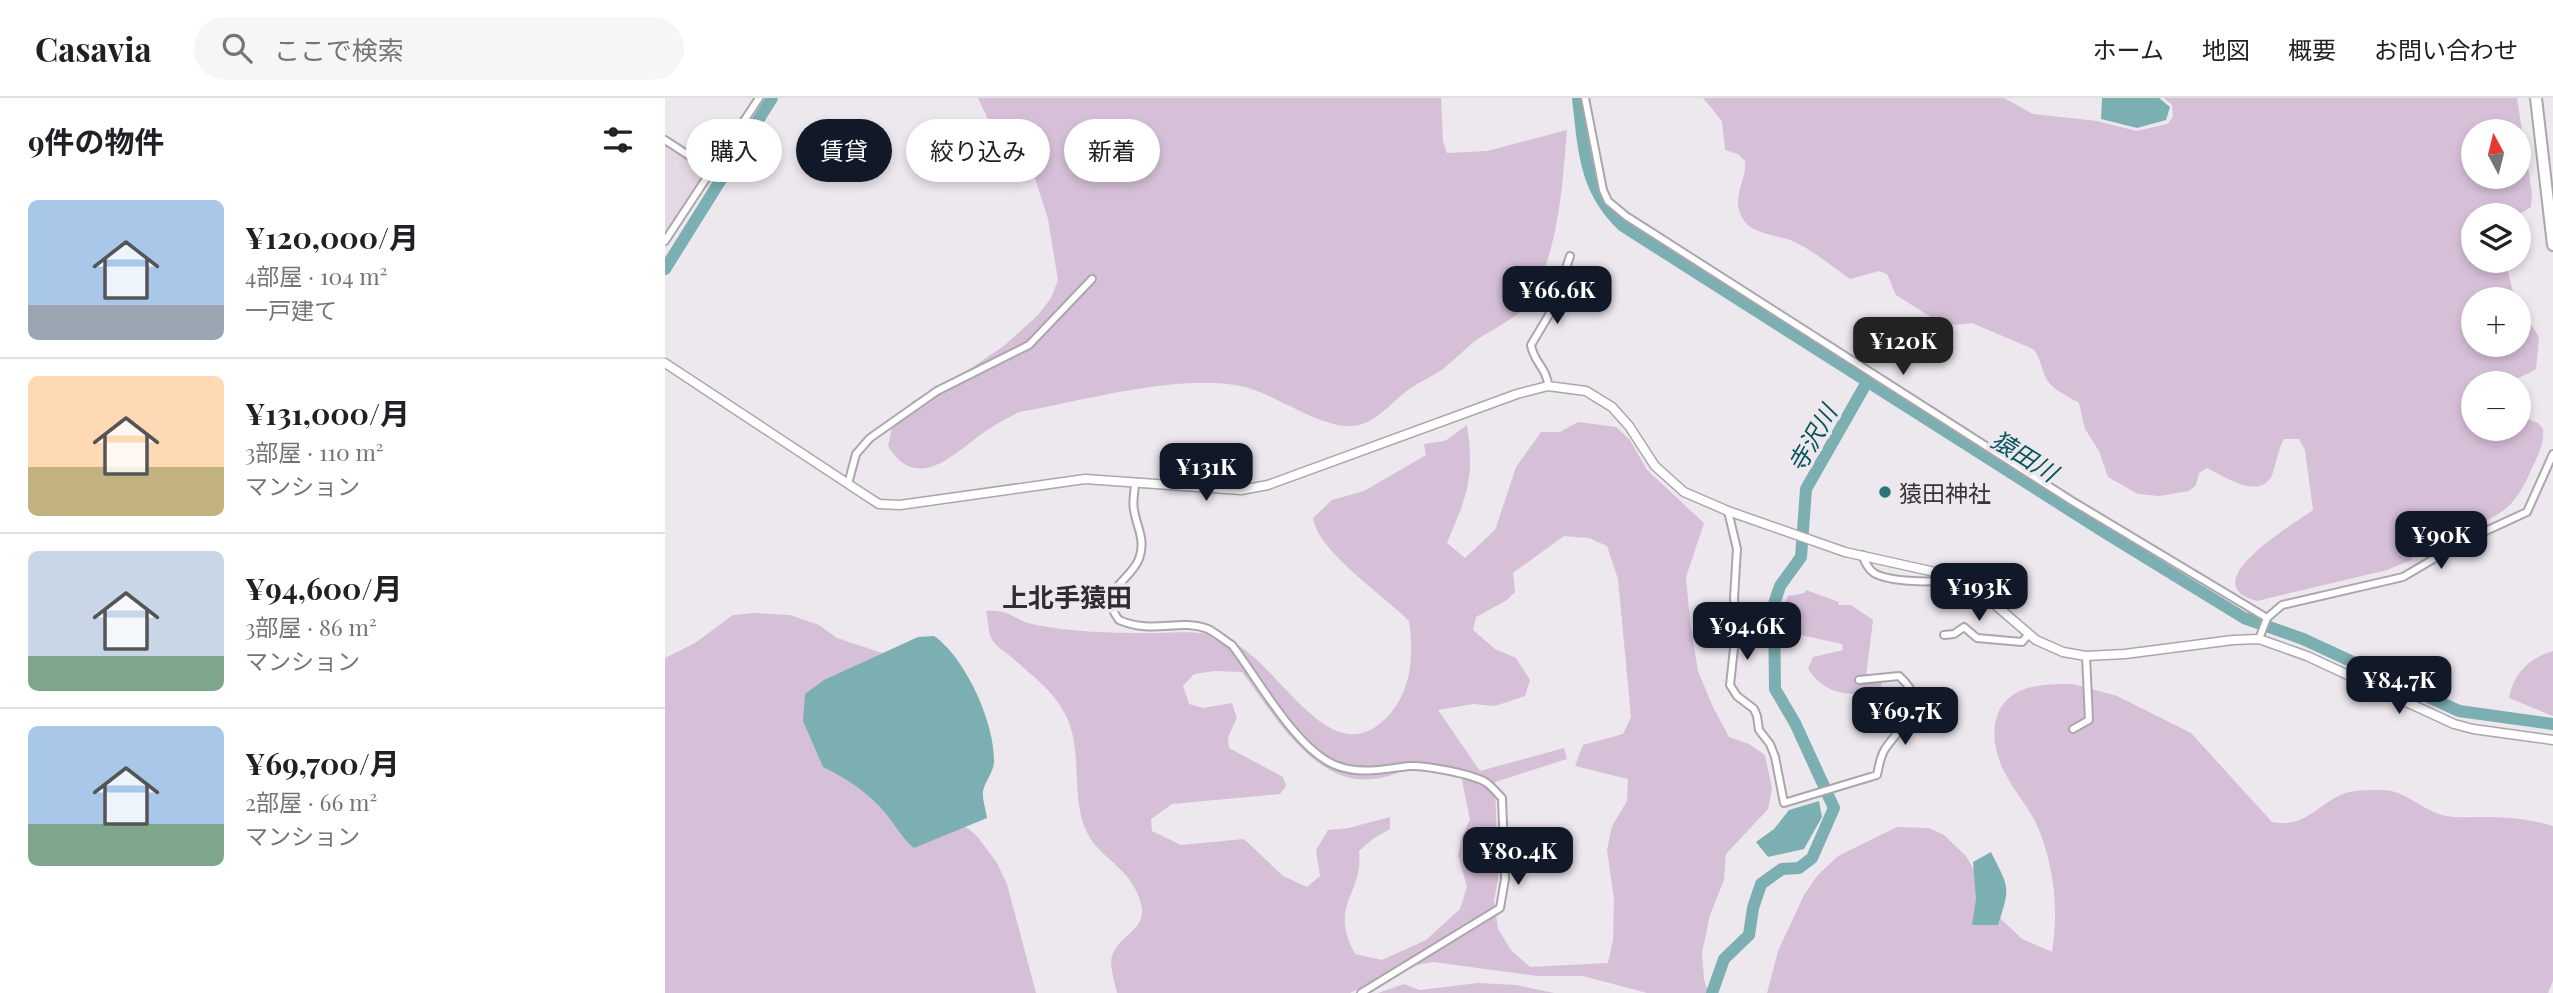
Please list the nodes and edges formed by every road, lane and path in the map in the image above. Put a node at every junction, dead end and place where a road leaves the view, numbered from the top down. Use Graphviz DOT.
graph roads {
  1 [pos="759,98"];
  2 [pos="1585,98"];
  3 [pos="2536,98"];
  4 [pos="745,119"];
  5 [pos="665,140"];
  6 [pos="686,154"];
  7 [pos="703,182"];
  8 [pos="665,242"];
  9 [pos="2553,245"];
  10 [pos="1570,256"];
  11 [pos="1092,279"];
  12 [pos="668,364"];
  13 [pos="1548,386"];
  14 [pos="2553,454"];
  15 [pos="1135,482"];
  16 [pos="848,484"];
  17 [pos="1728,512"];
  18 [pos="1862,555"];
  19 [pos="1950,577"];
  20 [pos="2266,623"];
  21 [pos="2029,634"];
  22 [pos="1944,635"];
  23 [pos="2259,639"];
  24 [pos="2086,656"];
  25 [pos="1859,680"];
  26 [pos="2073,729"];
  27 [pos="2553,740"];
  28 [pos="1361,993"];
  1 -- 4 [label="street"];
  2 -- 20 [label="street"];
  3 -- 9 [label="highway"];
  5 -- 6 [label="street"];
  7 -- 8 [label="street"];
  10 -- 13 [label="street"];
  11 -- 16 [label="street"];
  12 -- 16 [label="street"];
  13 -- 15 [label="street"];
  13 -- 17 [label="street"];
  14 -- 20 [label="street"];
  15 -- 16 [label="street"];
  15 -- 28 [label="street"];
  17 -- 18 [label="street"];
  17 -- 25 [label="street"];
  18 -- 19 [label="street"];
  18 -- 19 [label="street"];
  19 -- 21 [label="street"];
  20 -- 23 [label="street"];
  21 -- 22 [label="street"];
  21 -- 24 [label="street"];
  23 -- 24 [label="street"];
  23 -- 27 [label="street"];
  24 -- 26 [label="street"];
}
